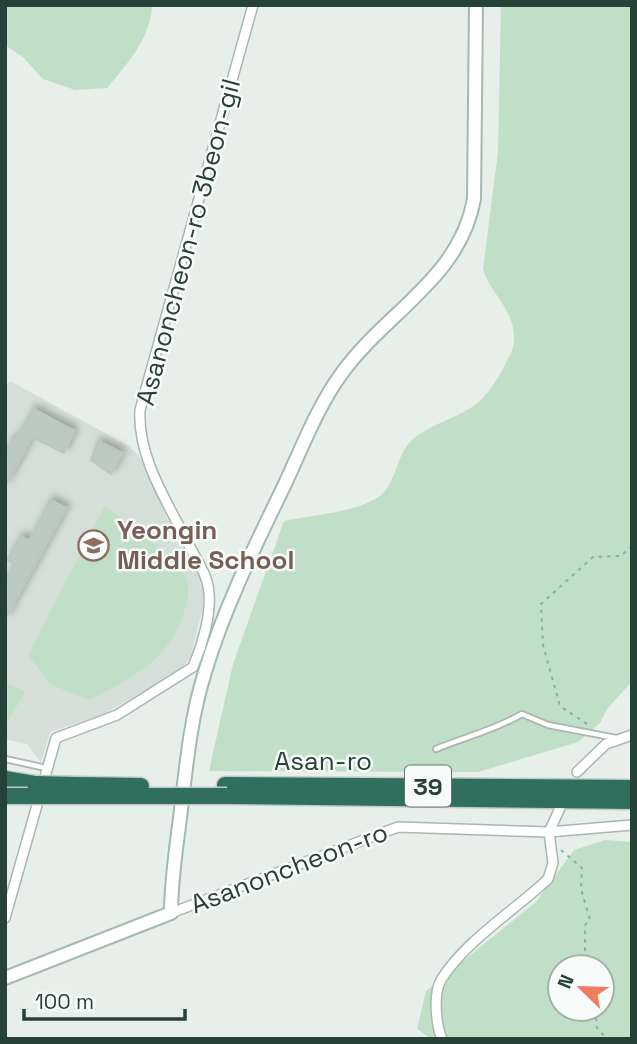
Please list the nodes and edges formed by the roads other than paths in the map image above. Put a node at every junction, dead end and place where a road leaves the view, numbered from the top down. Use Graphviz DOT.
graph roads {
  1 [pos="253,5"];
  2 [pos="476,5"];
  3 [pos="200,669"];
  4 [pos="632,735"];
  5 [pos="620,739"];
  6 [pos="436,749"];
  7 [pos="5,759"];
  8 [pos="46,768"];
  9 [pos="577,772"];
  10 [pos="7,787"];
  11 [pos="632,788"];
  12 [pos="226,791"];
  13 [pos="632,801"];
  14 [pos="560,808"];
  15 [pos="632,825"];
  16 [pos="550,832"];
  17 [pos="171,913"];
  18 [pos="5,918"];
  19 [pos="5,978"];
  20 [pos="442,1039"];
  1 -- 3 [label="street, Asanoncheon-ro 3beon-gil"];
  2 -- 3 [label="main road, Asanoncheon-ro"];
  3 -- 8 [label="street"];
  3 -- 17 [label="main road, Asanoncheon-ro"];
  4 -- 5 [label="street"];
  5 -- 6 [label="lane"];
  5 -- 9 [label="street"];
  7 -- 8 [label="lane"];
  8 -- 18 [label="street"];
  10 -- 12 [label="highway, 39, bridge"];
  11 -- 12 [label="highway, Asan-ro / 39"];
  12 -- 13 [label="highway, Asan-ro / 39"];
  14 -- 16 [label="street"];
  15 -- 16 [label="street, Asanoncheon-ro"];
  16 -- 17 [label="street, Asanoncheon-ro"];
  16 -- 20 [label="street"];
  17 -- 19 [label="main road, Asanoncheon-ro"];
}
